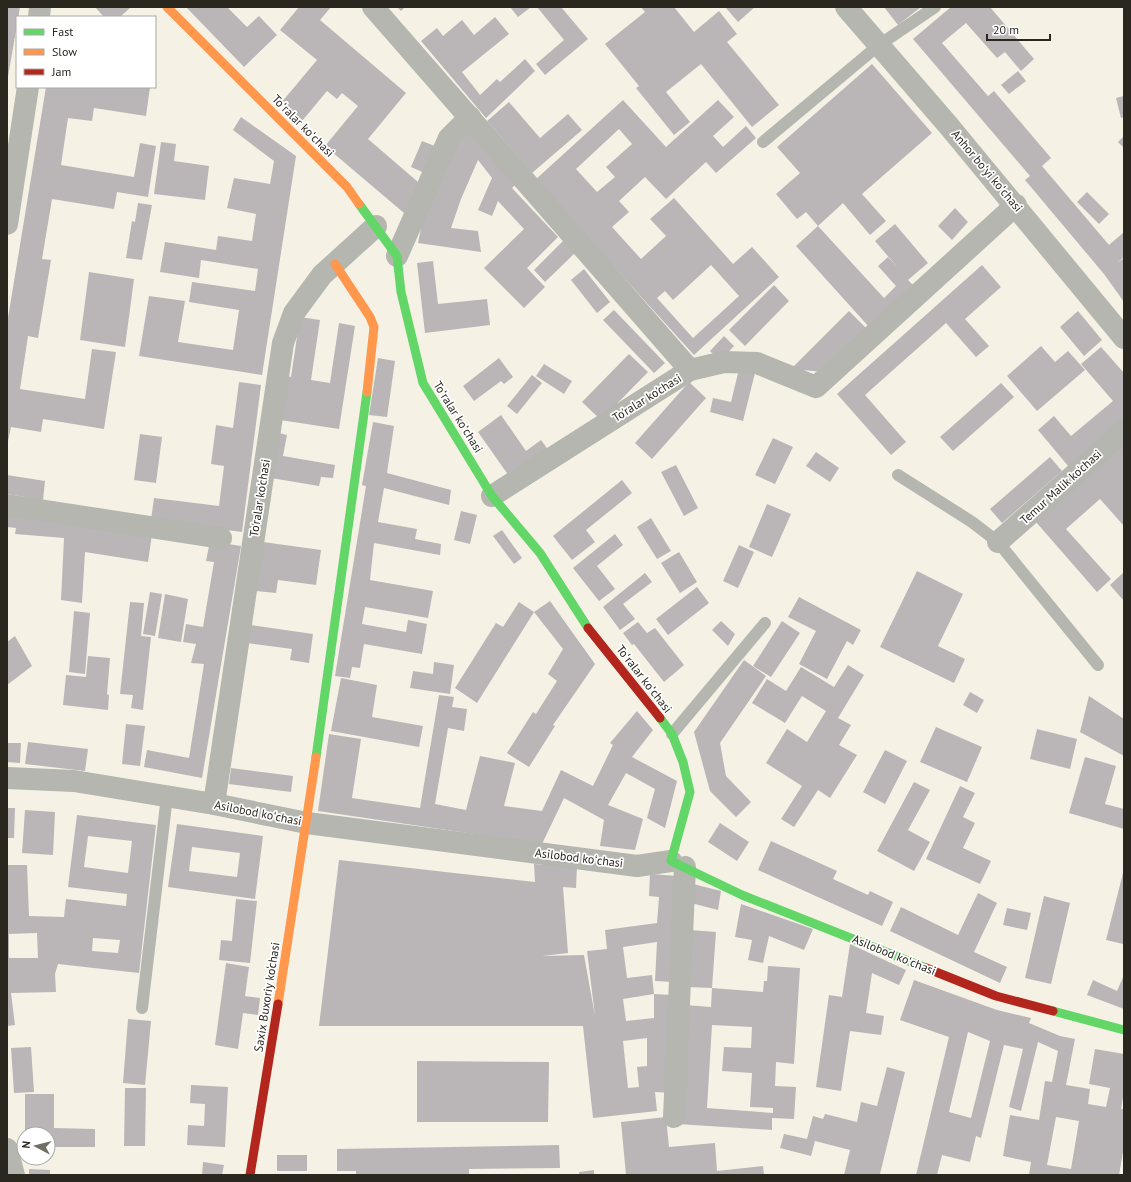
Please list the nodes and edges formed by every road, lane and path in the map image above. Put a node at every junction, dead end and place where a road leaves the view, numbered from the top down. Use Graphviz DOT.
graph roads {
  1 [pos="167,7"];
  2 [pos="374,7"];
  3 [pos="846,7"];
  4 [pos="935,7"];
  5 [pos="879,45"];
  6 [pos="28,88"];
  7 [pos="470,117"];
  8 [pos="763,142"];
  9 [pos="1016,206"];
  10 [pos="7,224"];
  11 [pos="376,226"];
  12 [pos="397,256"];
  13 [pos="335,264"];
  14 [pos="1124,338"];
  15 [pos="690,370"];
  16 [pos="1124,431"];
  17 [pos="898,475"];
  18 [pos="492,496"];
  19 [pos="7,505"];
  20 [pos="220,538"];
  21 [pos="998,542"];
  22 [pos="765,623"];
  23 [pos="1098,665"];
  24 [pos="672,734"];
  25 [pos="7,778"];
  26 [pos="167,796"];
  27 [pos="214,804"];
  28 [pos="307,823"];
  29 [pos="678,864"];
  30 [pos="142,1008"];
  31 [pos="1124,1030"];
  32 [pos="674,1117"];
  33 [pos="7,1149"];
  34 [pos="14,1175"];
  35 [pos="250,1175"];
  1 -- 11 [label="street, Toʻralar koʻchasi"];
  2 -- 7 [label="street"];
  3 -- 5 [label="street, Anhor boʻyi koʻchasi"];
  4 -- 5 [label="lane"];
  5 -- 8 [label="lane"];
  5 -- 9 [label="street, Anhor boʻyi koʻchasi"];
  6 -- 10 [label="street"];
  7 -- 12 [label="street"];
  7 -- 15 [label="street"];
  9 -- 14 [label="street, Anhor boʻyi koʻchasi"];
  9 -- 15 [label="street, To'ralar ko'chasi"];
  11 -- 12 [label="street, Toʻralar koʻchasi"];
  11 -- 13 [label="street, To'ralar ko'chasi"];
  12 -- 18 [label="street, Toʻralar koʻchasi"];
  13 -- 27 [label="street, To'ralar ko'chasi"];
  13 -- 28 [label="street, Saxix Buxoriy ko‘chasi"];
  15 -- 18 [label="street, To'ralar ko'chasi"];
  16 -- 21 [label="street, Temur Malik ko'chasi"];
  17 -- 21 [label="lane"];
  18 -- 24 [label="street, Toʻralar koʻchasi"];
  19 -- 20 [label="street"];
  21 -- 23 [label="lane"];
  22 -- 24 [label="lane"];
  24 -- 29 [label="street, Toʻralar koʻchasi"];
  25 -- 26 [label="street, Asilobod koʻchasi"];
  26 -- 27 [label="street, Asilobod koʻchasi"];
  26 -- 30 [label="lane"];
  27 -- 28 [label="street, Asilobod koʻchasi"];
  28 -- 29 [label="street, Asilobod koʻchasi"];
  28 -- 35 [label="street, Saxix Buxoriy ko‘chasi"];
  29 -- 31 [label="street, Asilobod koʻchasi"];
  29 -- 32 [label="street"];
  33 -- 34 [label="street"];
}
